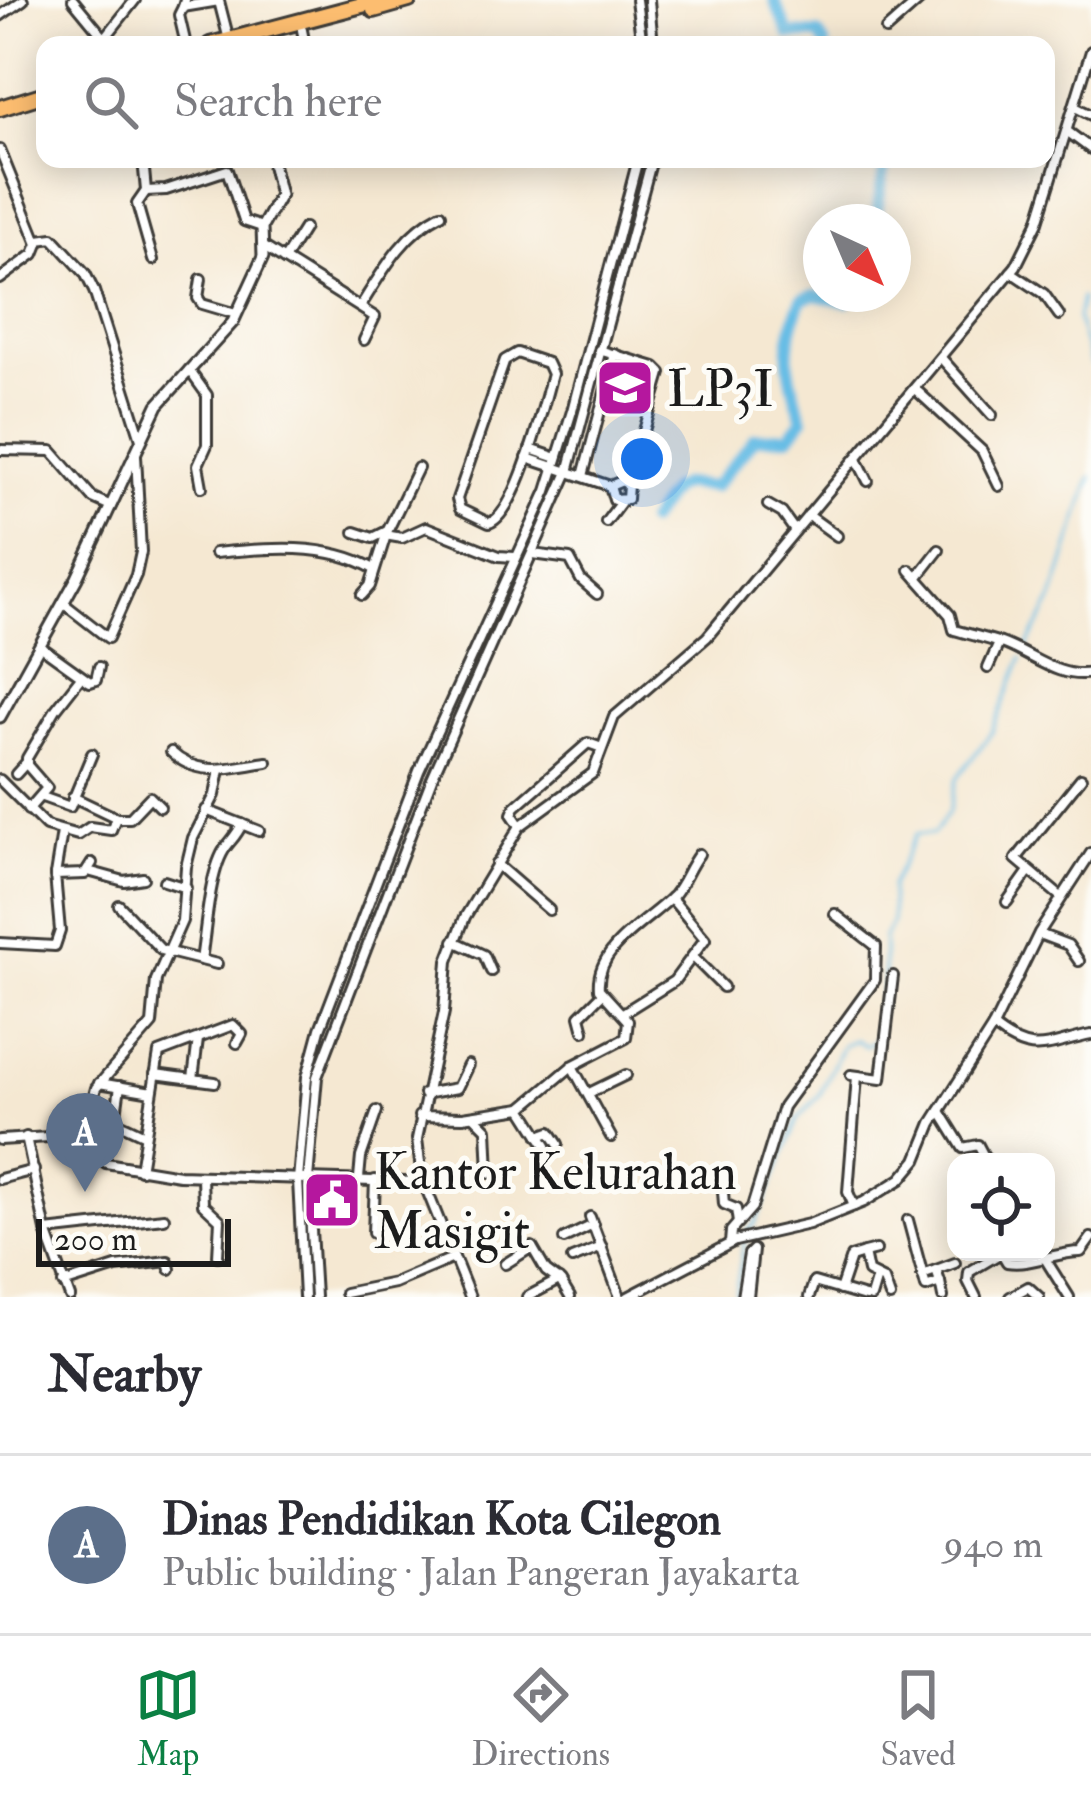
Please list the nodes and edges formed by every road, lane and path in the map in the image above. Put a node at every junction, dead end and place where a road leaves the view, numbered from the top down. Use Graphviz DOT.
graph roads {
  1 [pos="23,0"];
  2 [pos="136,0"];
  3 [pos="381,0"];
  4 [pos="636,0"];
  5 [pos="649,0"];
  6 [pos="920,0"];
  7 [pos="74,1"];
  8 [pos="403,1"];
  9 [pos="184,4"];
  10 [pos="0,16"];
  11 [pos="886,30"];
  12 [pos="103,36"];
  13 [pos="112,36"];
  14 [pos="184,36"];
  15 [pos="234,36"];
  16 [pos="258,36"];
  17 [pos="309,36"];
  18 [pos="641,36"];
  19 [pos="652,36"];
  20 [pos="1091,52"];
  21 [pos="36,97"];
  22 [pos="36,107"];
  23 [pos="1075,107"];
  24 [pos="0,108"];
  25 [pos="1091,115"];
  26 [pos="0,118"];
  27 [pos="1068,132"];
  28 [pos="1091,149"];
  29 [pos="0,150"];
  30 [pos="144,168"];
  31 [pos="273,168"];
  32 [pos="636,168"];
  33 [pos="650,168"];
  34 [pos="146,191"];
  35 [pos="441,214"];
  36 [pos="624,215"];
  37 [pos="637,217"];
  38 [pos="262,227"];
  39 [pos="304,228"];
  40 [pos="38,240"];
  41 [pos="264,247"];
  42 [pos="153,260"];
  43 [pos="284,260"];
  44 [pos="1012,272"];
  45 [pos="0,279"];
  46 [pos="201,279"];
  47 [pos="360,307"];
  48 [pos="236,314"];
  49 [pos="1059,315"];
  50 [pos="364,340"];
  51 [pos="586,352"];
  52 [pos="615,354"];
  53 [pos="598,355"];
  54 [pos="942,359"];
  55 [pos="189,370"];
  56 [pos="916,390"];
  57 [pos="992,415"];
  58 [pos="141,439"];
  59 [pos="0,450"];
  60 [pos="135,453"];
  61 [pos="528,453"];
  62 [pos="856,459"];
  63 [pos="556,463"];
  64 [pos="418,468"];
  65 [pos="568,472"];
  66 [pos="583,476"];
  67 [pos="868,481"];
  68 [pos="628,485"];
  69 [pos="999,486"];
  70 [pos="202,487"];
  71 [pos="610,487"];
  72 [pos="621,502"];
  73 [pos="768,505"];
  74 [pos="111,506"];
  75 [pos="808,515"];
  76 [pos="606,522"];
  77 [pos="795,531"];
  78 [pos="355,532"];
  79 [pos="386,534"];
  80 [pos="837,536"];
  81 [pos="940,550"];
  82 [pos="215,553"];
  83 [pos="533,554"];
  84 [pos="514,557"];
  85 [pos="374,569"];
  86 [pos="597,594"];
  87 [pos="362,595"];
  88 [pos="63,604"];
  89 [pos="999,643"];
  90 [pos="40,646"];
  91 [pos="99,667"];
  92 [pos="988,668"];
  93 [pos="1091,673"];
  94 [pos="81,676"];
  95 [pos="0,717"];
  96 [pos="602,748"];
  97 [pos="171,752"];
  98 [pos="92,754"];
  99 [pos="267,762"];
  100 [pos="26,764"];
  101 [pos="220,770"];
  102 [pos="16,774"];
  103 [pos="1081,778"];
  104 [pos="0,780"];
  105 [pos="416,780"];
  106 [pos="430,784"];
  107 [pos="42,796"];
  108 [pos="73,797"];
  109 [pos="160,807"];
  110 [pos="28,809"];
  111 [pos="206,810"];
  112 [pos="117,818"];
  113 [pos="242,824"];
  114 [pos="520,826"];
  115 [pos="259,831"];
  116 [pos="62,832"];
  117 [pos="1091,853"];
  118 [pos="699,854"];
  119 [pos="496,865"];
  120 [pos="1029,871"];
  121 [pos="55,874"];
  122 [pos="143,878"];
  123 [pos="164,880"];
  124 [pos="186,888"];
  125 [pos="1061,897"];
  126 [pos="671,898"];
  127 [pos="1007,902"];
  128 [pos="119,905"];
  129 [pos="549,910"];
  130 [pos="835,914"];
  131 [pos="1039,934"];
  132 [pos="454,941"];
  133 [pos="0,944"];
  134 [pos="167,953"];
  135 [pos="694,958"];
  136 [pos="201,960"];
  137 [pos="1079,961"];
  138 [pos="217,964"];
  139 [pos="491,971"];
  140 [pos="893,976"];
  141 [pos="723,987"];
  142 [pos="602,994"];
  143 [pos="623,1013"];
  144 [pos="993,1028"];
  145 [pos="584,1031"];
  146 [pos="1091,1035"];
  147 [pos="198,1040"];
  148 [pos="237,1043"];
  149 [pos="468,1065"];
  150 [pos="572,1066"];
  151 [pos="155,1074"];
  152 [pos="626,1075"];
  153 [pos="193,1079"];
  154 [pos="215,1082"];
  155 [pos="99,1083"];
  156 [pos="120,1086"];
  157 [pos="152,1092"];
  158 [pos="589,1093"];
  159 [pos="424,1094"];
  160 [pos="522,1108"];
  161 [pos="939,1110"];
  162 [pos="377,1111"];
  163 [pos="419,1116"];
  164 [pos="474,1116"];
  165 [pos="145,1135"];
  166 [pos="539,1136"];
  167 [pos="26,1137"];
  168 [pos="610,1137"];
  169 [pos="0,1141"];
  170 [pos="82,1142"];
  171 [pos="559,1144"];
  172 [pos="546,1146"];
  173 [pos="982,1153"];
  174 [pos="34,1170"];
  175 [pos="140,1170"];
  176 [pos="489,1173"];
  177 [pos="202,1177"];
  178 [pos="359,1178"];
  179 [pos="422,1178"];
  180 [pos="0,1179"];
  181 [pos="303,1180"];
  182 [pos="375,1180"];
  183 [pos="723,1192"];
  184 [pos="854,1206"];
  185 [pos="164,1218"];
  186 [pos="908,1220"];
  187 [pos="738,1223"];
  188 [pos="46,1231"];
  189 [pos="373,1234"];
  190 [pos="1091,1238"];
  191 [pos="564,1239"];
  192 [pos="732,1242"];
  193 [pos="602,1247"];
  194 [pos="876,1250"];
  195 [pos="864,1253"];
  196 [pos="1055,1254"];
  197 [pos="218,1256"];
  198 [pos="453,1258"];
  199 [pos="572,1259"];
  200 [pos="987,1261"];
  201 [pos="1048,1261"];
  202 [pos="955,1263"];
  203 [pos="505,1264"];
  204 [pos="170,1269"];
  205 [pos="936,1270"];
  206 [pos="922,1274"];
  207 [pos="877,1277"];
  208 [pos="559,1280"];
  209 [pos="940,1282"];
  210 [pos="63,1284"];
  211 [pos="840,1290"];
  212 [pos="345,1293"];
  213 [pos="70,1297"];
  214 [pos="304,1297"];
  215 [pos="315,1297"];
  216 [pos="470,1297"];
  217 [pos="527,1297"];
  218 [pos="570,1297"];
  219 [pos="624,1297"];
  220 [pos="745,1297"];
  221 [pos="809,1297"];
  222 [pos="868,1297"];
  223 [pos="890,1297"];
  224 [pos="943,1297"];
  225 [pos="976,1297"];
  226 [pos="1010,1297"];
  227 [pos="1039,1297"];
  228 [pos="1069,1297"];
  1 -- 10 [label="street"];
  2 -- 13 [label="street"];
  3 -- 16 [label="highway"];
  4 -- 18 [label="street"];
  5 -- 19 [label="street"];
  6 -- 11 [label="street"];
  7 -- 12 [label="street"];
  8 -- 17 [label="highway"];
  9 -- 14 [label="street"];
  9 -- 15 [label="street"];
  20 -- 23 [label="street"];
  21 -- 24 [label="highway"];
  22 -- 26 [label="highway"];
  23 -- 25 [label="street"];
  23 -- 27 [label="street"];
  27 -- 28 [label="street"];
  27 -- 44 [label="street"];
  29 -- 40 [label="street"];
  30 -- 34 [label="street"];
  31 -- 38 [label="street"];
  32 -- 36 [label="street"];
  33 -- 37 [label="street"];
  34 -- 38 [label="street"];
  34 -- 42 [label="street"];
  35 -- 47 [label="street"];
  36 -- 37 [label="street"];
  36 -- 51 [label="street"];
  37 -- 53 [label="street"];
  38 -- 41 [label="street"];
  39 -- 43 [label="street"];
  40 -- 45 [label="street"];
  40 -- 58 [label="street"];
  41 -- 43 [label="street"];
  41 -- 48 [label="street"];
  43 -- 47 [label="street"];
  44 -- 49 [label="street"];
  44 -- 54 [label="street"];
  46 -- 48 [label="street"];
  47 -- 50 [label="street"];
  48 -- 55 [label="street"];
  51 -- 53 [label="street"];
  51 -- 63 [label="street"];
  52 -- 53 [label="street"];
  52 -- 66 [label="street"];
  52 -- 68 [label="street"];
  53 -- 65 [label="street"];
  54 -- 56 [label="street"];
  54 -- 57 [label="street"];
  55 -- 58 [label="street"];
  55 -- 70 [label="street"];
  56 -- 62 [label="street"];
  56 -- 69 [label="street"];
  58 -- 60 [label="street"];
  59 -- 74 [label="street"];
  60 -- 74 [label="street"];
  60 -- 88 [label="street"];
  61 -- 61 [label="street"];
  61 -- 63 [label="street"];
  62 -- 67 [label="street"];
  62 -- 75 [label="street"];
  63 -- 65 [label="street"];
  63 -- 84 [label="street"];
  64 -- 79 [label="street"];
  65 -- 66 [label="street"];
  65 -- 83 [label="street"];
  66 -- 71 [label="street"];
  68 -- 71 [label="street"];
  68 -- 72 [label="street"];
  71 -- 72 [label="street"];
  72 -- 76 [label="street"];
  73 -- 77 [label="street"];
  74 -- 88 [label="street"];
  75 -- 77 [label="street"];
  75 -- 80 [label="street"];
  77 -- 96 [label="street"];
  78 -- 79 [label="street"];
  79 -- 84 [label="street"];
  79 -- 85 [label="street"];
  81 -- 89 [label="street"];
  82 -- 85 [label="street"];
  83 -- 86 [label="street"];
  83 -- 106 [label="street"];
  84 -- 105 [label="street"];
  85 -- 87 [label="street"];
  88 -- 90 [label="street"];
  89 -- 92 [label="street"];
  89 -- 93 [label="street"];
  90 -- 94 [label="street"];
  90 -- 95 [label="street"];
  91 -- 94 [label="street"];
  94 -- 100 [label="street"];
  96 -- 114 [label="street"];
  96 -- 114 [label="street"];
  97 -- 101 [label="street"];
  98 -- 108 [label="street"];
  99 -- 101 [label="street"];
  100 -- 102 [label="street"];
  100 -- 107 [label="street"];
  101 -- 111 [label="street"];
  103 -- 120 [label="street"];
  104 -- 110 [label="street"];
  105 -- 106 [label="street"];
  105 -- 181 [label="street"];
  106 -- 181 [label="street"];
  107 -- 108 [label="street"];
  107 -- 110 [label="street"];
  108 -- 112 [label="street"];
  109 -- 112 [label="street"];
  110 -- 116 [label="street"];
  111 -- 113 [label="street"];
  111 -- 124 [label="street"];
  112 -- 116 [label="street"];
  113 -- 115 [label="street"];
  113 -- 136 [label="street"];
  114 -- 119 [label="street"];
  116 -- 121 [label="street"];
  117 -- 125 [label="street"];
  118 -- 126 [label="street"];
  119 -- 129 [label="street"];
  119 -- 132 [label="street"];
  120 -- 125 [label="street"];
  120 -- 127 [label="street"];
  121 -- 122 [label="street"];
  121 -- 133 [label="street"];
  123 -- 124 [label="street"];
  124 -- 134 [label="street"];
  125 -- 131 [label="street"];
  126 -- 135 [label="street"];
  126 -- 142 [label="street"];
  128 -- 134 [label="street"];
  130 -- 187 [label="street"];
  131 -- 137 [label="street"];
  131 -- 144 [label="street"];
  132 -- 139 [label="street"];
  132 -- 159 [label="street"];
  134 -- 136 [label="street"];
  134 -- 155 [label="street"];
  135 -- 141 [label="street"];
  135 -- 143 [label="street"];
  136 -- 138 [label="street"];
  140 -- 184 [label="street"];
  142 -- 143 [label="street"];
  142 -- 145 [label="street"];
  143 -- 150 [label="street"];
  144 -- 146 [label="street"];
  144 -- 161 [label="street"];
  147 -- 148 [label="street"];
  147 -- 151 [label="street"];
  147 -- 153 [label="street"];
  149 -- 159 [label="street"];
  150 -- 158 [label="street"];
  150 -- 160 [label="street"];
  151 -- 153 [label="street"];
  151 -- 157 [label="street"];
  152 -- 158 [label="street"];
  153 -- 154 [label="street"];
  155 -- 156 [label="street"];
  155 -- 170 [label="street"];
  156 -- 157 [label="street"];
  156 -- 165 [label="street"];
  157 -- 165 [label="street"];
  158 -- 168 [label="street"];
  159 -- 163 [label="street"];
  160 -- 164 [label="street"];
  160 -- 166 [label="street"];
  161 -- 173 [label="street"];
  161 -- 184 [label="street"];
  162 -- 178 [label="street"];
  163 -- 164 [label="street"];
  163 -- 179 [label="street"];
  164 -- 176 [label="street"];
  165 -- 175 [label="street"];
  166 -- 171 [label="street"];
  166 -- 172 [label="street"];
  167 -- 169 [label="street"];
  167 -- 170 [label="street"];
  167 -- 174 [label="street"];
  170 -- 175 [label="street"];
  174 -- 180 [label="street"];
  174 -- 188 [label="street"];
  175 -- 177 [label="street"];
  177 -- 181 [label="street"];
  177 -- 197 [label="street"];
  178 -- 181 [label="street"];
  178 -- 182 [label="street"];
  179 -- 182 [label="street"];
  179 -- 198 [label="street"];
  181 -- 214 [label="street"];
  181 -- 215 [label="street"];
  182 -- 189 [label="street"];
  183 -- 187 [label="street"];
  184 -- 192 [label="street"];
  185 -- 188 [label="street"];
  186 -- 206 [label="street"];
  187 -- 192 [label="street"];
  188 -- 210 [label="street"];
  190 -- 196 [label="street"];
  191 -- 193 [label="street"];
  192 -- 219 [label="street"];
  193 -- 199 [label="street"];
  193 -- 219 [label="street"];
  194 -- 195 [label="street"];
  195 -- 207 [label="street"];
  195 -- 211 [label="street"];
  198 -- 212 [label="street"];
  198 -- 216 [label="street"];
  200 -- 225 [label="street"];
  201 -- 228 [label="street"];
  202 -- 205 [label="street"];
  203 -- 208 [label="street"];
  204 -- 210 [label="street"];
  205 -- 206 [label="street"];
  205 -- 209 [label="street"];
  206 -- 209 [label="street"];
  207 -- 222 [label="street"];
  207 -- 223 [label="street"];
  208 -- 217 [label="street"];
  208 -- 218 [label="street"];
  209 -- 224 [label="street"];
  210 -- 213 [label="street"];
  211 -- 221 [label="street"];
  211 -- 222 [label="street"];
  220 -- 220 [label="street"];
  226 -- 227 [label="street"];
}
